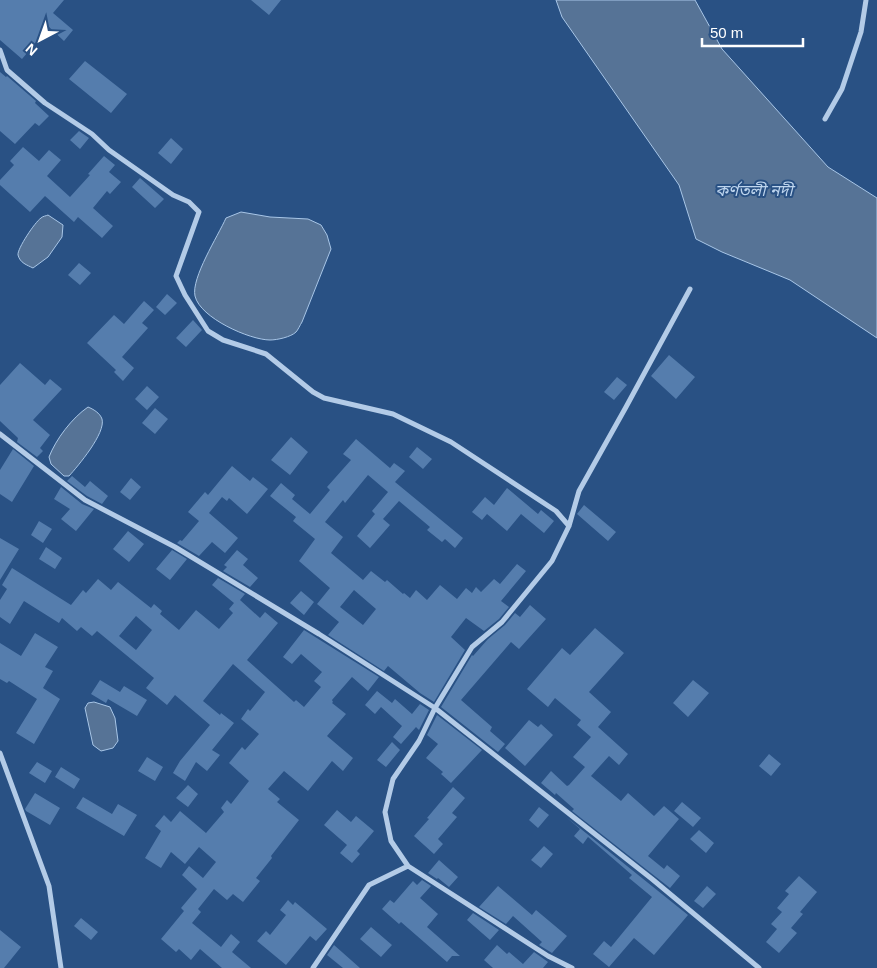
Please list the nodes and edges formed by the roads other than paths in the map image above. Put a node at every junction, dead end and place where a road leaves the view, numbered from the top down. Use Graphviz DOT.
graph roads {
  1 [pos="866,0"];
  2 [pos="0,50"];
  3 [pos="825,119"];
  4 [pos="690,289"];
  5 [pos="0,434"];
  6 [pos="569,526"];
  7 [pos="435,708"];
  8 [pos="0,753"];
  9 [pos="408,866"];
  10 [pos="61,968"];
  11 [pos="312,968"];
  12 [pos="572,968"];
  13 [pos="759,968"];
  1 -- 3 [label="street"];
  2 -- 6 [label="street"];
  4 -- 6 [label="street"];
  5 -- 7 [label="street"];
  6 -- 7 [label="street"];
  7 -- 9 [label="street"];
  7 -- 13 [label="street"];
  8 -- 10 [label="street"];
  9 -- 11 [label="street"];
  9 -- 12 [label="street"];
}
